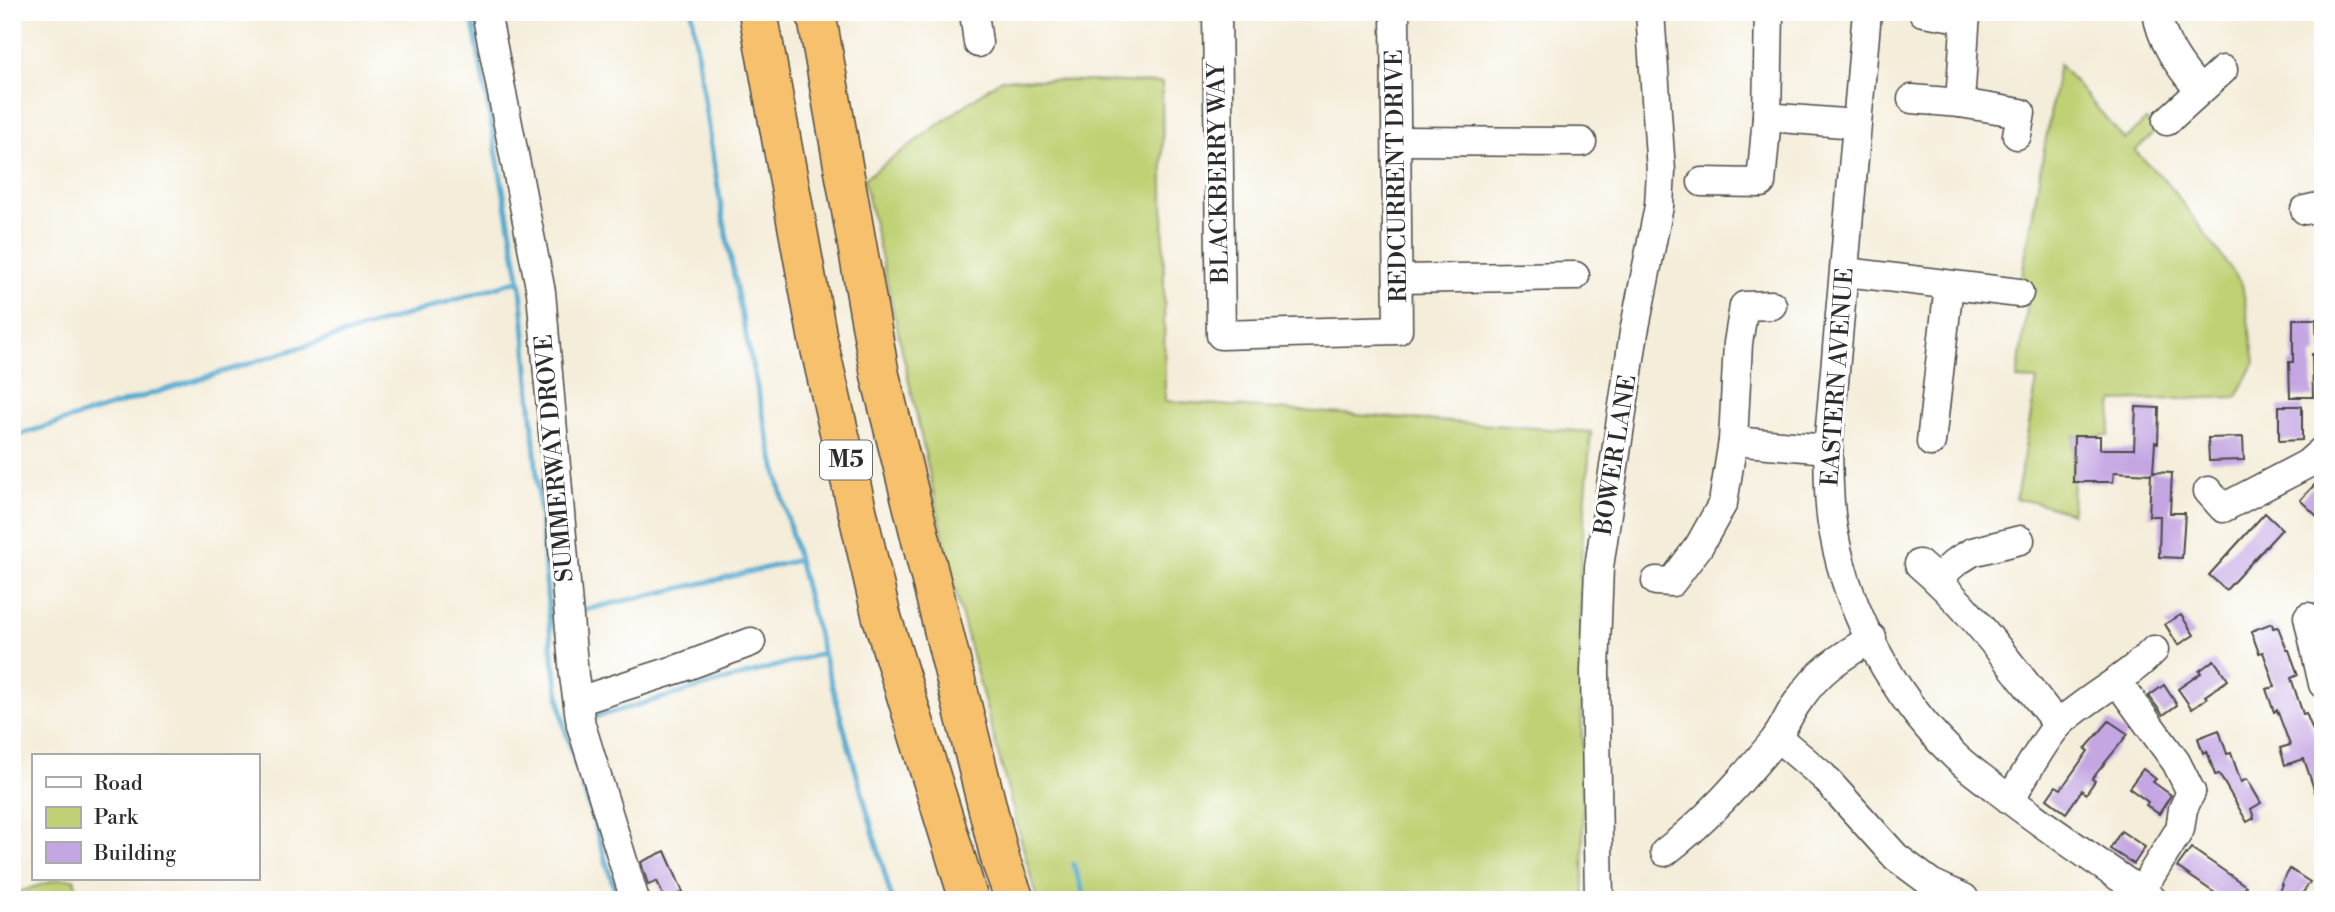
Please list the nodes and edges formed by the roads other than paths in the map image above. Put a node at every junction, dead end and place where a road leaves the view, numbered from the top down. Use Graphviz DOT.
graph roads {
  1 [pos="486,12"];
  2 [pos="758,12"];
  3 [pos="816,12"];
  4 [pos="974,12"];
  5 [pos="1217,12"];
  6 [pos="1395,12"];
  7 [pos="1650,12"];
  8 [pos="1769,12"];
  9 [pos="1867,12"];
  10 [pos="1923,12"];
  11 [pos="2157,12"];
  12 [pos="1966,15"];
  13 [pos="978,43"];
  14 [pos="2223,70"];
  15 [pos="2199,90"];
  16 [pos="1912,99"];
  17 [pos="1960,103"];
  18 [pos="1767,117"];
  19 [pos="2167,121"];
  20 [pos="1856,124"];
  21 [pos="2017,135"];
  22 [pos="1397,141"];
  23 [pos="1582,142"];
  24 [pos="1702,181"];
  25 [pos="1846,272"];
  26 [pos="1575,276"];
  27 [pos="1398,279"];
  28 [pos="1949,285"];
  29 [pos="2019,293"];
  30 [pos="1772,305"];
  31 [pos="1221,335"];
  32 [pos="1924,427"];
  33 [pos="1733,441"];
  34 [pos="1828,449"];
  35 [pos="2323,450"];
  36 [pos="2212,509"];
  37 [pos="2020,540"];
  38 [pos="1667,589"];
  39 [pos="2315,630"];
  40 [pos="1872,638"];
  41 [pos="751,642"];
  42 [pos="2153,647"];
  43 [pos="2117,681"];
  44 [pos="2323,684"];
  45 [pos="578,701"];
  46 [pos="2058,725"];
  47 [pos="1777,737"];
  48 [pos="2010,800"];
  49 [pos="1681,850"];
  50 [pos="2152,887"];
  51 [pos="1967,892"];
  52 [pos="635,900"];
  53 [pos="969,900"];
  54 [pos="1015,900"];
  55 [pos="1599,900"];
  1 -- 45 [label="street, SUMMERWAY DROVE"];
  2 -- 53 [label="highway, M5"];
  3 -- 54 [label="highway, M5"];
  4 -- 13 [label="street"];
  5 -- 31 [label="street, BLACKBERRY WAY"];
  6 -- 22 [label="street, REDCURRENT DRIVE"];
  7 -- 55 [label="street, BOWER LANE"];
  8 -- 18 [label="street"];
  9 -- 20 [label="street, EASTERN AVENUE"];
  10 -- 12 [label="street"];
  11 -- 15 [label="street"];
  12 -- 17 [label="street"];
  14 -- 15 [label="street"];
  15 -- 19 [label="street"];
  16 -- 17 [label="street"];
  17 -- 21 [label="street"];
  18 -- 20 [label="street"];
  18 -- 24 [label="street"];
  20 -- 25 [label="street, EASTERN AVENUE"];
  22 -- 23 [label="street"];
  22 -- 27 [label="street, REDCURRENT DRIVE"];
  25 -- 28 [label="street"];
  25 -- 34 [label="street, EASTERN AVENUE"];
  26 -- 27 [label="street"];
  27 -- 31 [label="street, REDCURRENT DRIVE"];
  28 -- 29 [label="street"];
  28 -- 32 [label="street"];
  30 -- 33 [label="street"];
  33 -- 34 [label="street"];
  33 -- 38 [label="street"];
  34 -- 40 [label="street, EASTERN AVENUE"];
  35 -- 36 [label="street"];
  37 -- 46 [label="street"];
  39 -- 44 [label="street"];
  40 -- 47 [label="street"];
  40 -- 48 [label="street, EASTERN AVENUE"];
  41 -- 45 [label="street"];
  42 -- 43 [label="street"];
  43 -- 46 [label="street"];
  43 -- 50 [label="street"];
  45 -- 52 [label="street, SUMMERWAY DROVE"];
  46 -- 48 [label="street"];
  47 -- 49 [label="street"];
  47 -- 51 [label="street"];
  48 -- 50 [label="street, EASTERN AVENUE"];
}
